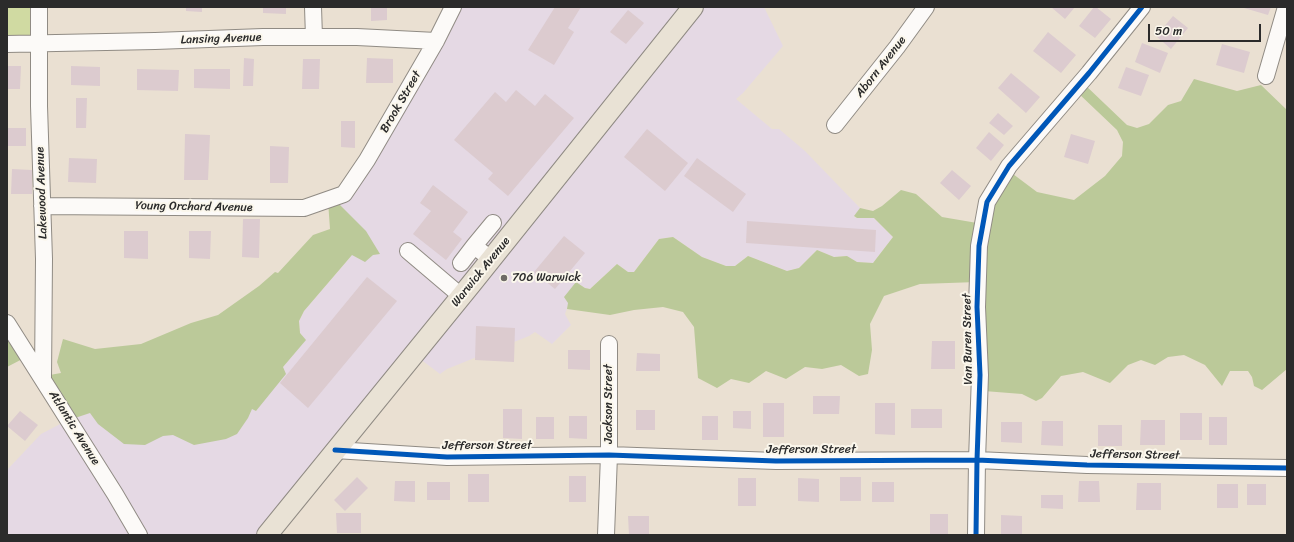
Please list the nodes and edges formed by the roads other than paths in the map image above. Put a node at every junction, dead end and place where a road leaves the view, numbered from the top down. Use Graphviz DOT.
graph roads {
  1 [pos="39,7"];
  2 [pos="313,7"];
  3 [pos="453,7"];
  4 [pos="693,7"];
  5 [pos="926,7"];
  6 [pos="1286,7"];
  7 [pos="1135,9"];
  8 [pos="314,37"];
  9 [pos="436,41"];
  10 [pos="7,44"];
  11 [pos="39,44"];
  12 [pos="1266,76"];
  13 [pos="835,125"];
  14 [pos="344,194"];
  15 [pos="42,206"];
  16 [pos="493,223"];
  17 [pos="474,246"];
  18 [pos="408,251"];
  19 [pos="491,259"];
  20 [pos="461,263"];
  21 [pos="461,296"];
  22 [pos="7,323"];
  23 [pos="609,344"];
  24 [pos="43,379"];
  25 [pos="335,450"];
  26 [pos="609,455"];
  27 [pos="977,460"];
  28 [pos="1287,468"];
  29 [pos="139,535"];
  30 [pos="267,535"];
  31 [pos="606,535"];
  32 [pos="976,535"];
  1 -- 11 [label="street, Lakewood Avenue"];
  2 -- 8 [label="street"];
  3 -- 9 [label="street, Brook Street"];
  4 -- 19 [label="main road, Warwick Avenue"];
  5 -- 13 [label="street, Aborn Avenue"];
  6 -- 12 [label="street"];
  7 -- 27 [label="street, Van Buren Street"];
  8 -- 9 [label="street, Lansing Avenue"];
  8 -- 11 [label="street, Lansing Avenue"];
  9 -- 14 [label="street, Brook Street"];
  10 -- 11 [label="street, Lansing Avenue"];
  11 -- 15 [label="street, Lakewood Avenue"];
  14 -- 15 [label="street, Young Orchard Avenue"];
  15 -- 24 [label="street, Lakewood Avenue"];
  16 -- 17 [label="street"];
  17 -- 19 [label="street"];
  17 -- 20 [label="street"];
  18 -- 21 [label="street"];
  19 -- 21 [label="main road, Warwick Avenue"];
  21 -- 25 [label="main road, Warwick Avenue"];
  22 -- 24 [label="street, Atlantic Avenue"];
  23 -- 26 [label="street, Jackson Street"];
  24 -- 29 [label="street, Atlantic Avenue"];
  25 -- 26 [label="street, Jefferson Street"];
  25 -- 30 [label="main road, Warwick Avenue"];
  26 -- 27 [label="street, Jefferson Street"];
  26 -- 31 [label="street, Jackson Street"];
  27 -- 28 [label="street, Jefferson Street"];
  27 -- 32 [label="street, Van Buren Street"];
}
